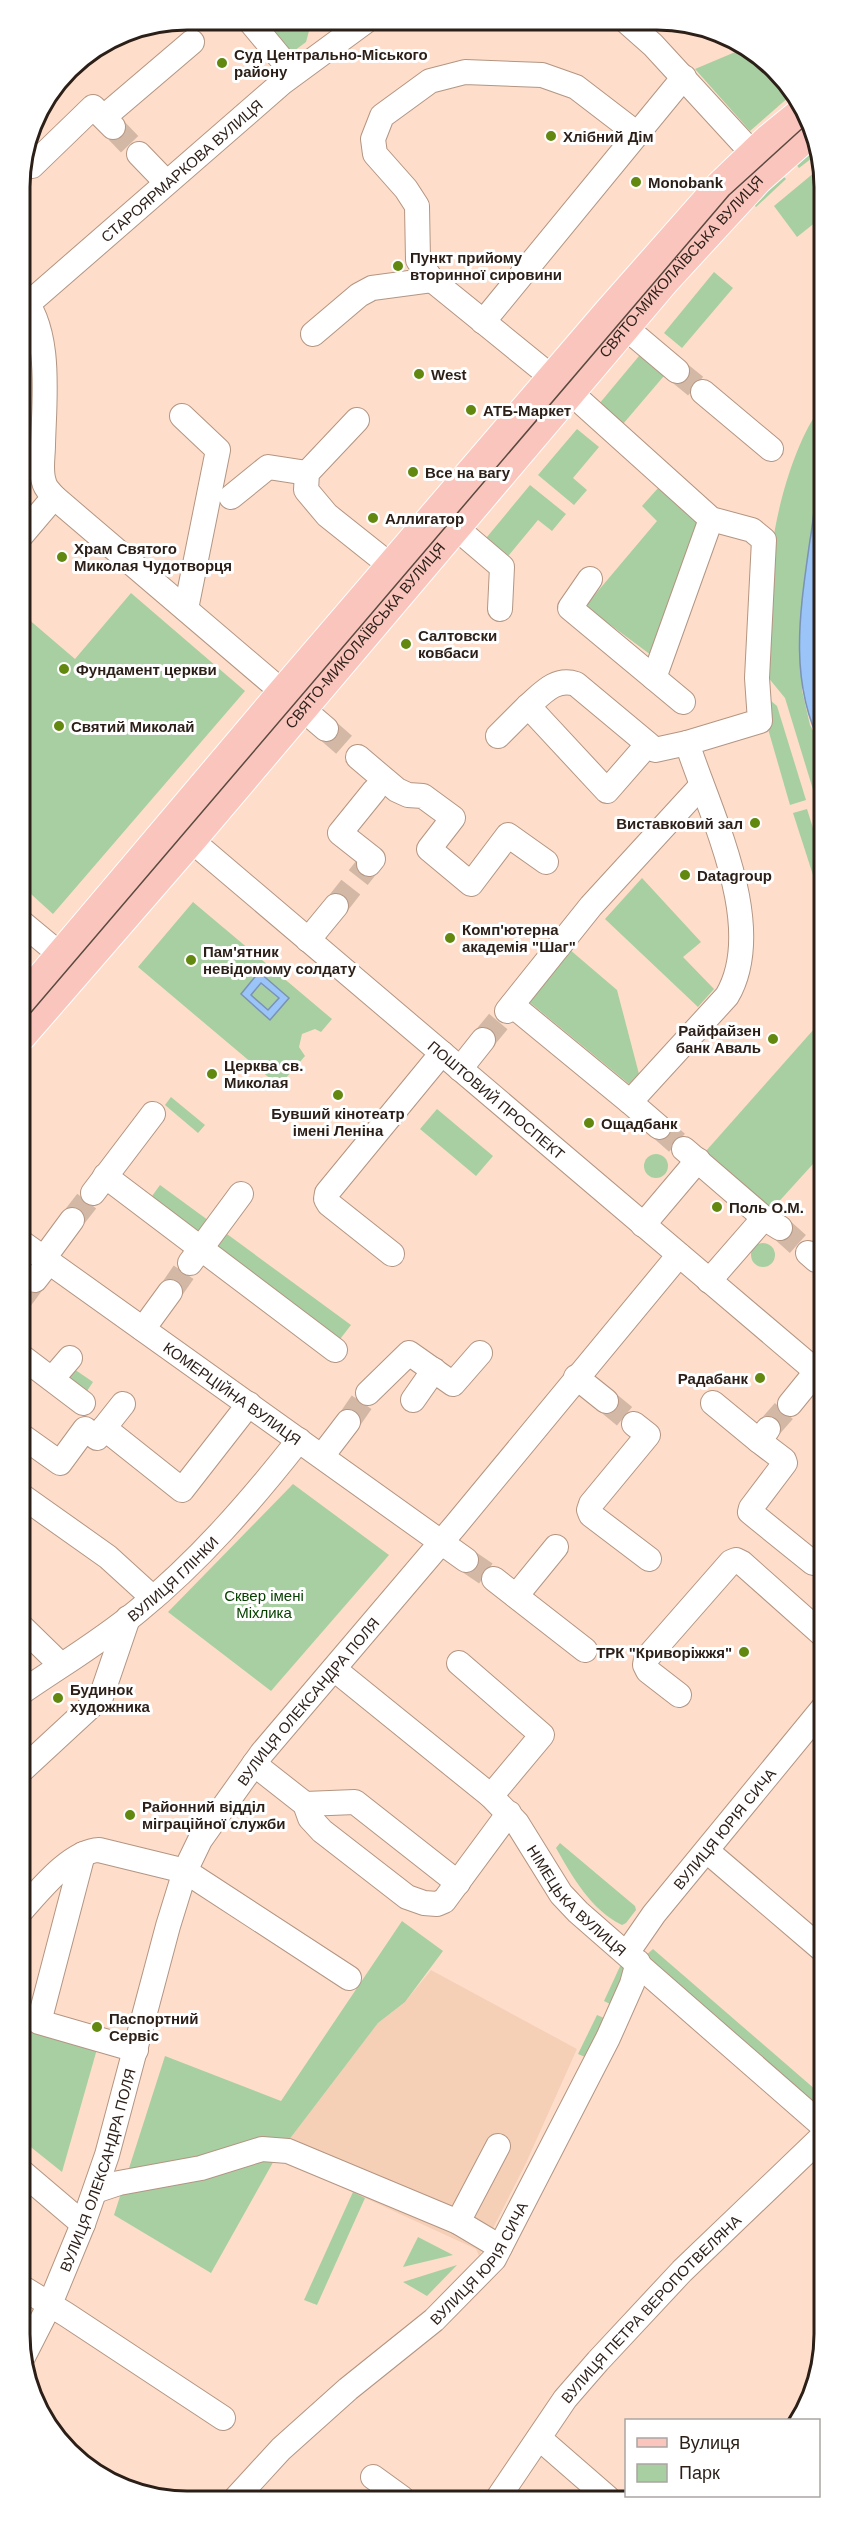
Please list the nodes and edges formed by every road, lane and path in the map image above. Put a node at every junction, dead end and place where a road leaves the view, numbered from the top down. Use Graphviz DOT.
graph roads {
  1 [pos="257,30"];
  2 [pos="353,30"];
  3 [pos="636,30"];
  4 [pos="192,42"];
  5 [pos="293,73"];
  6 [pos="684,77"];
  7 [pos="798,117"];
  8 [pos="636,133"];
  9 [pos="806,135"];
  10 [pos="139,154"];
  11 [pos="760,162"];
  12 [pos="31,165"];
  13 [pos="174,184"];
  14 [pos="432,280"];
  15 [pos="30,293"];
  16 [pos="30,313"];
  17 [pos="616,320"];
  18 [pos="483,322"];
  19 [pos="313,334"];
  20 [pos="677,371"];
  21 [pos="561,385"];
  22 [pos="703,392"];
  23 [pos="182,416"];
  24 [pos="357,420"];
  25 [pos="771,449"];
  26 [pos="307,473"];
  27 [pos="54,497"];
  28 [pos="231,497"];
  29 [pos="711,519"];
  30 [pos="30,525"];
  31 [pos="455,527"];
  32 [pos="391,566"];
  33 [pos="590,579"];
  34 [pos="186,609"];
  35 [pos="500,609"];
  36 [pos="654,678"];
  37 [pos="292,700"];
  38 [pos="683,702"];
  39 [pos="528,706"];
  40 [pos="326,729"];
  41 [pos="498,736"];
  42 [pos="687,743"];
  43 [pos="648,744"];
  44 [pos="358,757"];
  45 [pos="701,786"];
  46 [pos="374,791"];
  47 [pos="181,832"];
  48 [pos="546,862"];
  49 [pos="369,864"];
  50 [pos="336,906"];
  51 [pos="30,929"];
  52 [pos="308,940"];
  53 [pos="70,962"];
  54 [pos="30,995"];
  55 [pos="30,1022"];
  56 [pos="483,1040"];
  57 [pos="442,1053"];
  58 [pos="460,1069"];
  59 [pos="630,1102"];
  60 [pos="153,1114"];
  61 [pos="659,1127"];
  62 [pos="241,1194"];
  63 [pos="72,1220"];
  64 [pos="643,1225"];
  65 [pos="30,1252"];
  66 [pos="392,1254"];
  67 [pos="678,1255"];
  68 [pos="195,1256"];
  69 [pos="43,1267"];
  70 [pos="709,1281"];
  71 [pos="170,1292"];
  72 [pos="143,1329"];
  73 [pos="335,1350"];
  74 [pos="480,1353"];
  75 [pos="70,1358"];
  76 [pos="30,1363"];
  77 [pos="814,1369"];
  78 [pos="434,1370"];
  79 [pos="576,1377"];
  80 [pos="52,1379"];
  81 [pos="814,1380"];
  82 [pos="368,1393"];
  83 [pos="413,1400"];
  84 [pos="606,1401"];
  85 [pos="83,1403"];
  86 [pos="713,1403"];
  87 [pos="123,1404"];
  88 [pos="249,1404"];
  89 [pos="790,1404"];
  90 [pos="348,1422"];
  91 [pos="634,1424"];
  92 [pos="104,1428"];
  93 [pos="299,1440"];
  94 [pos="30,1442"];
  95 [pos="322,1456"];
  96 [pos="30,1502"];
  97 [pos="442,1542"];
  98 [pos="556,1546"];
  99 [pos="649,1559"];
  100 [pos="466,1560"];
  101 [pos="813,1563"];
  102 [pos="494,1580"];
  103 [pos="516,1596"];
  104 [pos="153,1598"];
  105 [pos="128,1618"];
  106 [pos="814,1627"];
  107 [pos="30,1635"];
  108 [pos="585,1650"];
  109 [pos="459,1664"];
  110 [pos="60,1665"];
  111 [pos="334,1669"];
  112 [pos="30,1686"];
  113 [pos="680,1695"];
  114 [pos="814,1719"];
  115 [pos="30,1763"];
  116 [pos="254,1764"];
  117 [pos="491,1796"];
  118 [pos="305,1804"];
  119 [pos="509,1814"];
  120 [pos="707,1851"];
  121 [pos="84,1854"];
  122 [pos="185,1871"];
  123 [pos="458,1883"];
  124 [pos="30,1901"];
  125 [pos="814,1942"];
  126 [pos="633,1957"];
  127 [pos="349,1978"];
  128 [pos="136,2050"];
  129 [pos="814,2118"];
  130 [pos="814,2145"];
  131 [pos="498,2146"];
  132 [pos="30,2181"];
  133 [pos="95,2192"];
  134 [pos="458,2223"];
  135 [pos="83,2224"];
  136 [pos="500,2247"];
  137 [pos="30,2292"];
  138 [pos="50,2304"];
  139 [pos="30,2342"];
  140 [pos="223,2418"];
  141 [pos="539,2438"];
  142 [pos="373,2476"];
  143 [pos="242,2491"];
  144 [pos="393,2491"];
  145 [pos="503,2491"];
  146 [pos="600,2491"];
  1 -- 5 [label="street"];
  2 -- 5 [label="street, СТАРОЯРМАРКОВА ВУЛИЦЯ"];
  3 -- 6 [label="street"];
  4 -- 12 [label="street"];
  5 -- 13 [label="street, СТАРОЯРМАРКОВА ВУЛИЦЯ"];
  6 -- 8 [label="street"];
  6 -- 11 [label="street"];
  7 -- 11 [label="main road, СВЯТО-МИКОЛАЇВСЬКА ВУЛИЦЯ"];
  8 -- 14 [label="street"];
  8 -- 18 [label="street"];
  9 -- 11 [label="main road, СВЯТО-МИКОЛАЇВСЬКА ВУЛИЦЯ"];
  10 -- 13 [label="street"];
  11 -- 17 [label="main road, СВЯТО-МИКОЛАЇВСЬКА ВУЛИЦЯ"];
  13 -- 15 [label="street, СТАРОЯРМАРКОВА ВУЛИЦЯ"];
  14 -- 18 [label="street"];
  14 -- 19 [label="street"];
  16 -- 27 [label="street"];
  17 -- 20 [label="street"];
  17 -- 21 [label="main road, СВЯТО-МИКОЛАЇВСЬКА ВУЛИЦЯ"];
  18 -- 21 [label="street"];
  21 -- 29 [label="street"];
  21 -- 31 [label="main road, СВЯТО-МИКОЛАЇВСЬКА ВУЛИЦЯ"];
  21 -- 32 [label="main road, СВЯТО-МИКОЛАЇВСЬКА ВУЛИЦЯ"];
  22 -- 25 [label="street"];
  23 -- 34 [label="street"];
  24 -- 26 [label="street"];
  26 -- 28 [label="street"];
  26 -- 32 [label="street"];
  27 -- 30 [label="street"];
  27 -- 34 [label="street"];
  29 -- 36 [label="street"];
  29 -- 42 [label="street"];
  31 -- 35 [label="street"];
  31 -- 37 [label="main road, СВЯТО-МИКОЛАЇВСЬКА ВУЛИЦЯ"];
  32 -- 37 [label="main road, СВЯТО-МИКОЛАЇВСЬКА ВУЛИЦЯ"];
  33 -- 36 [label="street"];
  34 -- 37 [label="street"];
  36 -- 38 [label="street"];
  37 -- 40 [label="street"];
  37 -- 47 [label="main road, СВЯТО-МИКОЛАЇВСЬКА ВУЛИЦЯ"];
  39 -- 41 [label="street"];
  39 -- 43 [label="street"];
  39 -- 43 [label="street"];
  42 -- 43 [label="street"];
  42 -- 45 [label="street"];
  44 -- 48 [label="street"];
  45 -- 59 [label="street"];
  45 -- 59 [label="street"];
  46 -- 49 [label="street"];
  47 -- 52 [label="street, ПОШТОВИЙ ПРОСПЕКТ"];
  47 -- 53 [label="main road, СВЯТО-МИКОЛАЇВСЬКА ВУЛИЦЯ"];
  50 -- 52 [label="street"];
  51 -- 53 [label="street"];
  52 -- 57 [label="street, ПОШТОВИЙ ПРОСПЕКТ"];
  53 -- 54 [label="main road, СВЯТО-МИКОЛАЇВСЬКА ВУЛИЦЯ"];
  53 -- 55 [label="main road, СВЯТО-МИКОЛАЇВСЬКА ВУЛИЦЯ"];
  56 -- 58 [label="street"];
  57 -- 58 [label="street, ПОШТОВИЙ ПРОСПЕКТ"];
  57 -- 66 [label="street"];
  58 -- 64 [label="street, ПОШТОВИЙ ПРОСПЕКТ"];
  59 -- 61 [label="street"];
  60 -- 68 [label="street"];
  62 -- 68 [label="street"];
  63 -- 69 [label="street"];
  64 -- 67 [label="street, ПОШТОВИЙ ПРОСПЕКТ"];
  64 -- 70 [label="street"];
  65 -- 69 [label="street, КОМЕРЦІЙНА ВУЛИЦЯ"];
  67 -- 70 [label="street, ПОШТОВИЙ ПРОСПЕКТ"];
  67 -- 79 [label="street, ВУЛИЦЯ ОЛЕКСАНДРА ПОЛЯ"];
  68 -- 73 [label="street"];
  69 -- 72 [label="street, КОМЕРЦІЙНА ВУЛИЦЯ"];
  70 -- 77 [label="street, ПОШТОВИЙ ПРОСПЕКТ"];
  71 -- 72 [label="street"];
  72 -- 88 [label="street, КОМЕРЦІЙНА ВУЛИЦЯ"];
  74 -- 78 [label="street"];
  75 -- 80 [label="street"];
  76 -- 80 [label="street"];
  78 -- 82 [label="street"];
  78 -- 83 [label="street"];
  79 -- 84 [label="street"];
  79 -- 97 [label="street, ВУЛИЦЯ ОЛЕКСАНДРА ПОЛЯ"];
  80 -- 85 [label="street"];
  81 -- 89 [label="street"];
  86 -- 101 [label="street"];
  87 -- 92 [label="street"];
  88 -- 92 [label="street"];
  88 -- 93 [label="street, КОМЕРЦІЙНА ВУЛИЦЯ"];
  90 -- 95 [label="street"];
  91 -- 99 [label="street"];
  92 -- 94 [label="street"];
  93 -- 95 [label="street, КОМЕРЦІЙНА ВУЛИЦЯ"];
  93 -- 104 [label="street, ВУЛИЦЯ ГЛІНКИ"];
  95 -- 97 [label="street, КОМЕРЦІЙНА ВУЛИЦЯ"];
  96 -- 104 [label="street"];
  97 -- 100 [label="street, КОМЕРЦІЙНА ВУЛИЦЯ"];
  97 -- 111 [label="street, ВУЛИЦЯ ОЛЕКСАНДРА ПОЛЯ"];
  98 -- 103 [label="street"];
  102 -- 103 [label="street"];
  103 -- 108 [label="street"];
  104 -- 105 [label="street, ВУЛИЦЯ ГЛІНКИ"];
  105 -- 110 [label="street, ВУЛИЦЯ ГЛІНКИ"];
  105 -- 115 [label="street"];
  106 -- 113 [label="street"];
  107 -- 110 [label="street"];
  109 -- 117 [label="street"];
  110 -- 112 [label="street, ВУЛИЦЯ ГЛІНКИ"];
  111 -- 116 [label="street, ВУЛИЦЯ ОЛЕКСАНДРА ПОЛЯ"];
  111 -- 117 [label="street, НІМЕЦЬКА ВУЛИЦЯ"];
  114 -- 120 [label="street, ВУЛИЦЯ ЮРІЯ СИЧА"];
  116 -- 118 [label="street"];
  116 -- 122 [label="street, ВУЛИЦЯ ОЛЕКСАНДРА ПОЛЯ"];
  117 -- 119 [label="street, НІМЕЦЬКА ВУЛИЦЯ"];
  118 -- 123 [label="street"];
  118 -- 123 [label="street"];
  119 -- 123 [label="street"];
  119 -- 126 [label="street, НІМЕЦЬКА ВУЛИЦЯ"];
  120 -- 125 [label="street"];
  120 -- 126 [label="street, ВУЛИЦЯ ЮРІЯ СИЧА"];
  121 -- 122 [label="street"];
  121 -- 124 [label="street"];
  121 -- 128 [label="street"];
  122 -- 127 [label="street"];
  122 -- 128 [label="street, ВУЛИЦЯ ОЛЕКСАНДРА ПОЛЯ"];
  126 -- 129 [label="street, НІМЕЦЬКА ВУЛИЦЯ"];
  126 -- 136 [label="street, ВУЛИЦЯ ЮРІЯ СИЧА"];
  128 -- 133 [label="street, ВУЛИЦЯ ОЛЕКСАНДРА ПОЛЯ"];
  130 -- 141 [label="street, ВУЛИЦЯ ПЕТРА ВЕРОПОТВЕЛЯНА"];
  131 -- 134 [label="street"];
  132 -- 135 [label="street"];
  133 -- 134 [label="street"];
  133 -- 135 [label="street, ВУЛИЦЯ ОЛЕКСАНДРА ПОЛЯ"];
  134 -- 136 [label="street"];
  135 -- 138 [label="street, ВУЛИЦЯ ОЛЕКСАНДРА ПОЛЯ"];
  136 -- 143 [label="street, ВУЛИЦЯ ЮРІЯ СИЧА"];
  137 -- 138 [label="street"];
  138 -- 139 [label="street, ВУЛИЦЯ ОЛЕКСАНДРА ПОЛЯ"];
  138 -- 140 [label="street"];
  141 -- 145 [label="street, ВУЛИЦЯ ПЕТРА ВЕРОПОТВЕЛЯНА"];
  141 -- 146 [label="street"];
  142 -- 144 [label="street"];
}
